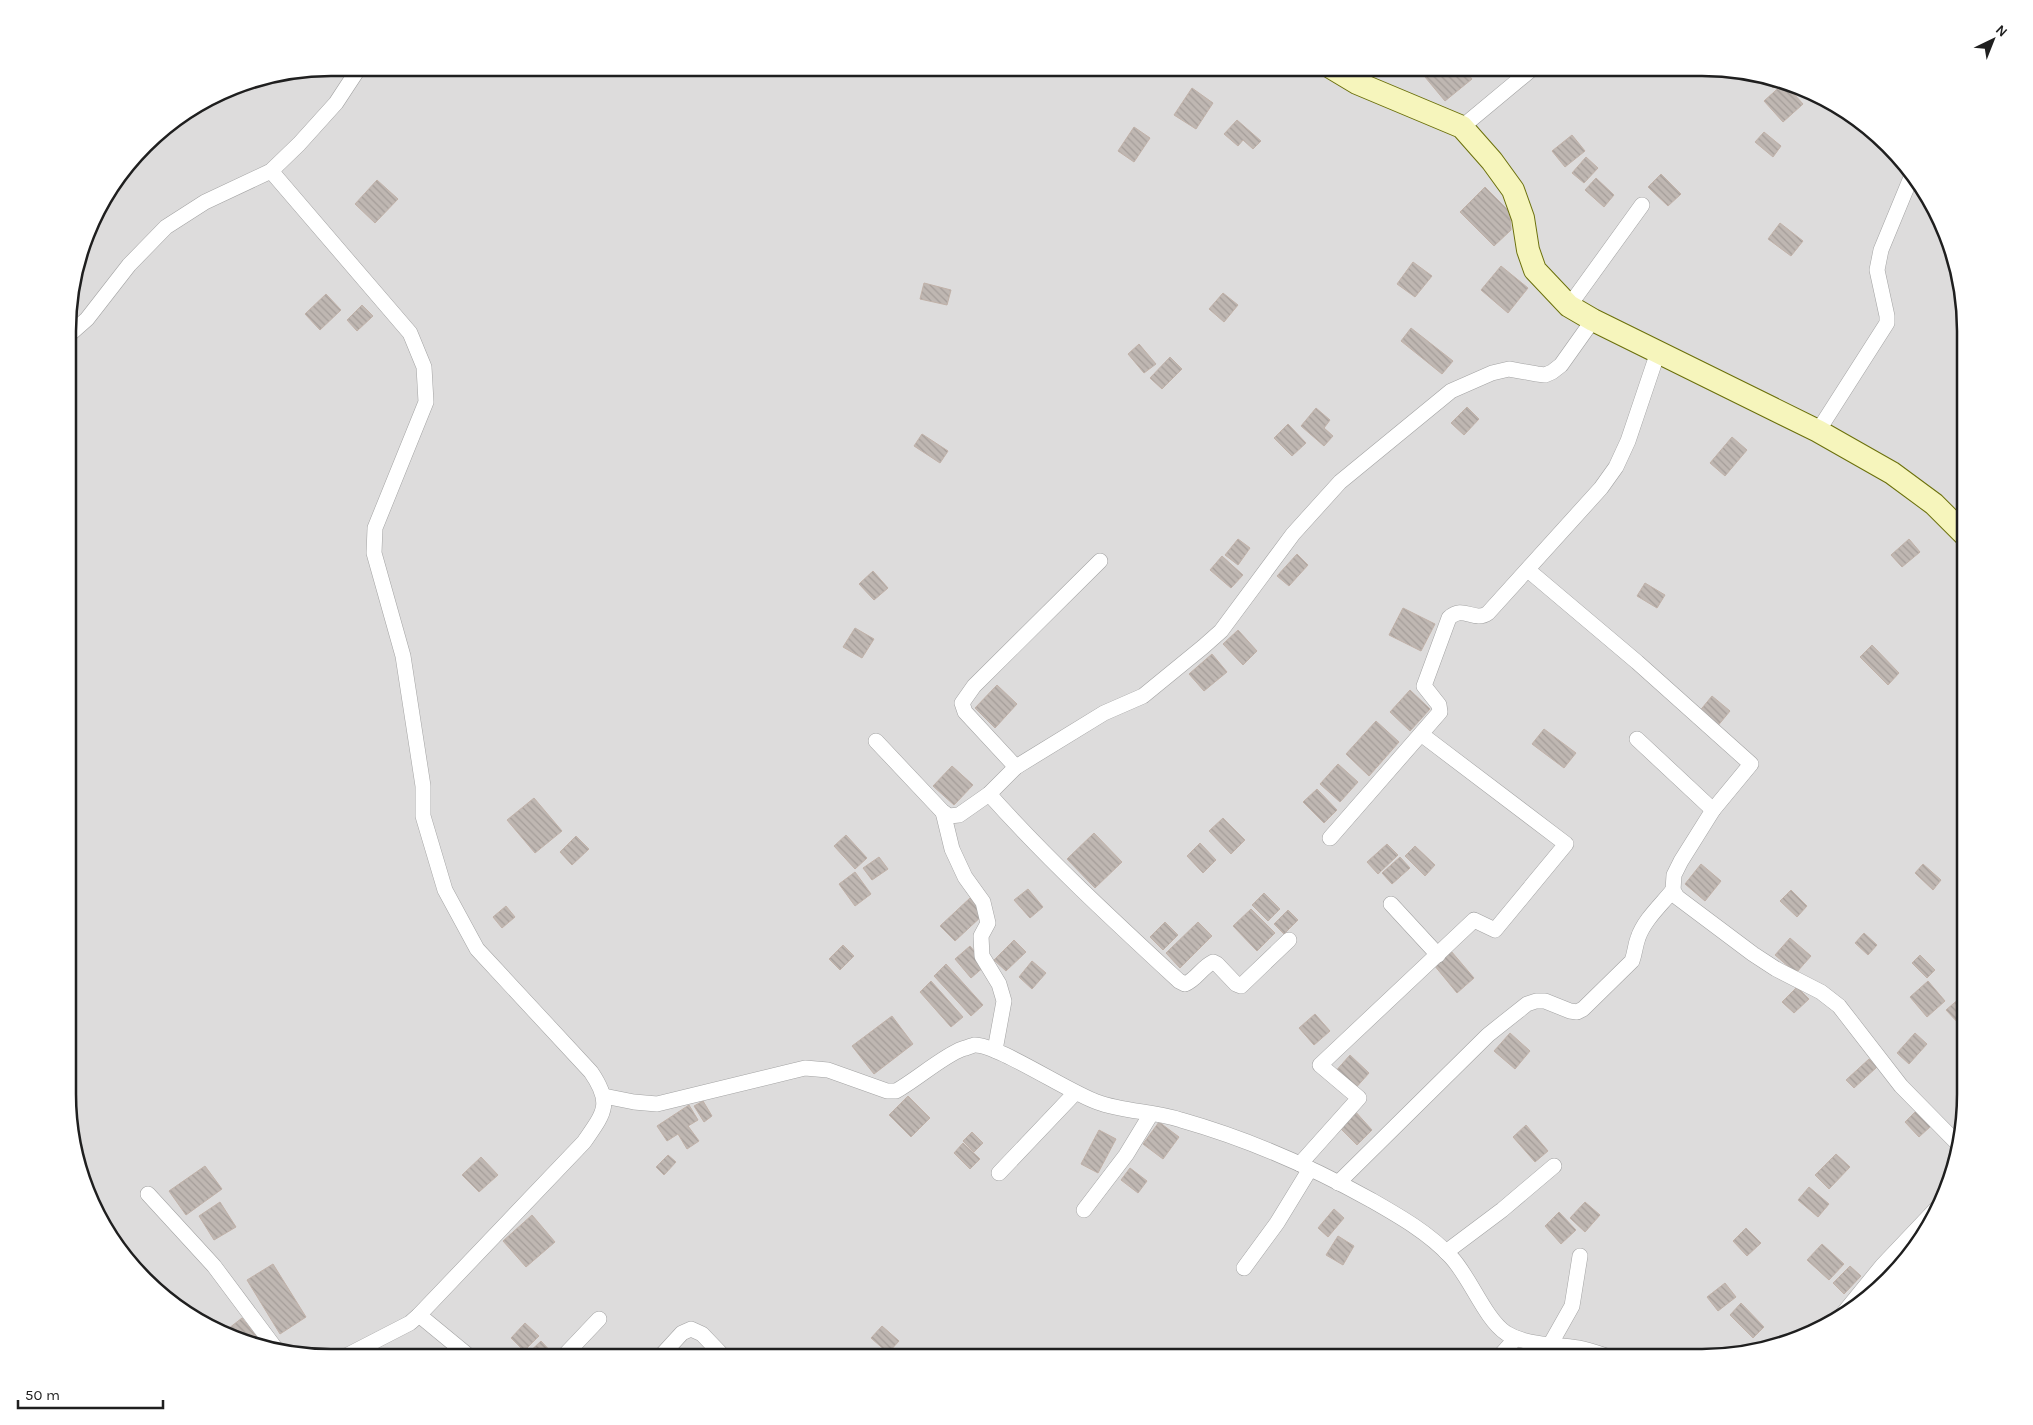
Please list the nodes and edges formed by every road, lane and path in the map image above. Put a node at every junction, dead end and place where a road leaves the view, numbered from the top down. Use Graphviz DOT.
graph roads {
  1 [pos="354,76"];
  2 [pos="1345,76"];
  3 [pos="1523,76"];
  4 [pos="1462,127"];
  5 [pos="271,171"];
  6 [pos="1909,182"];
  7 [pos="1642,205"];
  8 [pos="1569,306"];
  9 [pos="1593,320"];
  10 [pos="76,329"];
  11 [pos="1658,352"];
  12 [pos="1818,431"];
  13 [pos="1957,527"];
  14 [pos="1100,561"];
  15 [pos="1528,570"];
  16 [pos="1421,734"];
  17 [pos="1637,739"];
  18 [pos="876,741"];
  19 [pos="1016,767"];
  20 [pos="989,794"];
  21 [pos="1713,810"];
  22 [pos="943,812"];
  23 [pos="1330,838"];
  24 [pos="1673,890"];
  25 [pos="1391,904"];
  26 [pos="1289,940"];
  27 [pos="1438,955"];
  28 [pos="995,1050"];
  29 [pos="1075,1093"];
  30 [pos="604,1096"];
  31 [pos="1151,1114"];
  32 [pos="1953,1139"];
  33 [pos="1305,1166"];
  34 [pos="1554,1166"];
  35 [pos="999,1173"];
  36 [pos="1338,1183"];
  37 [pos="148,1194"];
  38 [pos="1084,1210"];
  39 [pos="1923,1222"];
  40 [pos="1446,1252"];
  41 [pos="1580,1256"];
  42 [pos="1244,1268"];
  43 [pos="1858,1295"];
  44 [pos="420,1315"];
  45 [pos="599,1319"];
  46 [pos="1516,1338"];
  47 [pos="269,1341"];
  48 [pos="1550,1345"];
  49 [pos="360,1349"];
  50 [pos="460,1349"];
  51 [pos="571,1349"];
  52 [pos="667,1349"];
  53 [pos="716,1349"];
  54 [pos="1506,1349"];
  55 [pos="1583,1349"];
  1 -- 5 [label="street"];
  2 -- 4 [label="street"];
  3 -- 4 [label="street"];
  4 -- 8 [label="street"];
  5 -- 10 [label="street"];
  5 -- 30 [label="street"];
  6 -- 12 [label="street"];
  7 -- 8 [label="street"];
  8 -- 9 [label="street"];
  9 -- 11 [label="street"];
  9 -- 19 [label="street"];
  11 -- 12 [label="street"];
  11 -- 15 [label="street"];
  12 -- 13 [label="street"];
  14 -- 19 [label="street"];
  15 -- 16 [label="street"];
  15 -- 21 [label="street"];
  16 -- 23 [label="street"];
  16 -- 27 [label="street"];
  17 -- 21 [label="street"];
  18 -- 22 [label="street"];
  19 -- 20 [label="street"];
  20 -- 22 [label="street"];
  20 -- 26 [label="street"];
  21 -- 24 [label="street"];
  22 -- 28 [label="street"];
  24 -- 32 [label="street"];
  24 -- 36 [label="street"];
  25 -- 27 [label="street"];
  27 -- 33 [label="street"];
  28 -- 29 [label="street"];
  28 -- 30 [label="street"];
  29 -- 31 [label="street"];
  29 -- 35 [label="street"];
  30 -- 44 [label="street"];
  31 -- 33 [label="street"];
  31 -- 38 [label="street"];
  33 -- 36 [label="street"];
  33 -- 42 [label="street"];
  34 -- 40 [label="street"];
  36 -- 40 [label="street"];
  37 -- 47 [label="street"];
  39 -- 43 [label="street"];
  40 -- 46 [label="street"];
  41 -- 48 [label="street"];
  44 -- 49 [label="street"];
  44 -- 50 [label="street"];
  45 -- 51 [label="street"];
  46 -- 48 [label="street"];
  46 -- 54 [label="street"];
  48 -- 55 [label="street"];
  52 -- 53 [label="street"];
}
